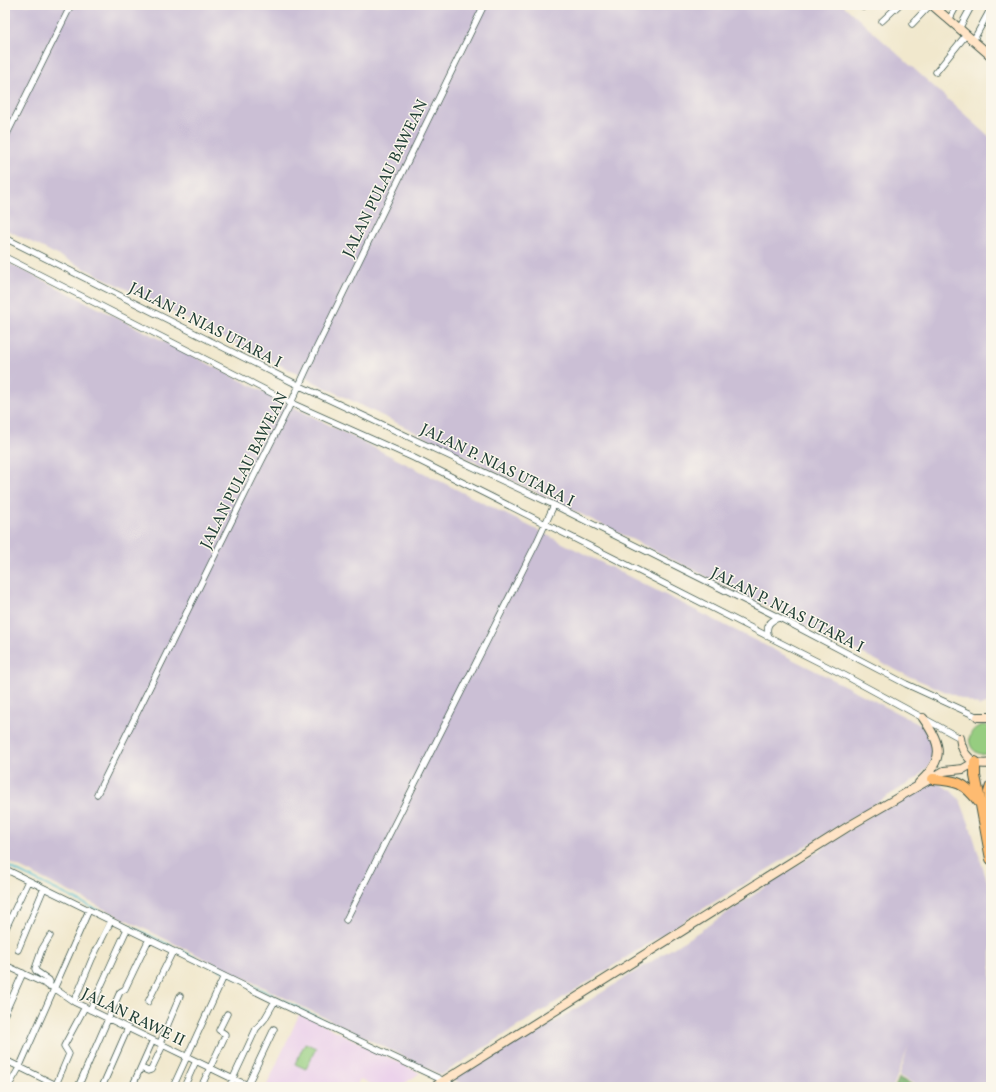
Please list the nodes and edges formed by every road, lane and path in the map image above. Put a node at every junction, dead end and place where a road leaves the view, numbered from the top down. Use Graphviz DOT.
graph roads {
  1 [pos="71,5"];
  2 [pos="484,5"];
  3 [pos="899,5"];
  4 [pos="931,5"];
  5 [pos="957,5"];
  6 [pos="972,5"];
  7 [pos="991,8"];
  8 [pos="949,20"];
  9 [pos="882,21"];
  10 [pos="912,24"];
  11 [pos="959,29"];
  12 [pos="966,35"];
  13 [pos="973,40"];
  14 [pos="991,55"];
  15 [pos="936,72"];
  16 [pos="5,138"];
  17 [pos="5,238"];
  18 [pos="5,257"];
  19 [pos="300,386"];
  20 [pos="292,403"];
  21 [pos="554,505"];
  22 [pos="545,523"];
  23 [pos="780,618"];
  24 [pos="769,637"];
  25 [pos="978,717"];
  26 [pos="991,717"];
  27 [pos="923,718"];
  28 [pos="960,738"];
  29 [pos="975,762"];
  30 [pos="991,763"];
  31 [pos="933,779"];
  32 [pos="991,786"];
  33 [pos="913,789"];
  34 [pos="97,794"];
  35 [pos="989,806"];
  36 [pos="991,859"];
  37 [pos="5,869"];
  38 [pos="28,881"];
  39 [pos="44,888"];
  40 [pos="89,910"];
  41 [pos="346,920"];
  42 [pos="111,921"];
  43 [pos="127,929"];
  44 [pos="5,930"];
  45 [pos="50,936"];
  46 [pos="149,939"];
  47 [pos="18,950"];
  48 [pos="173,951"];
  49 [pos="5,964"];
  50 [pos="23,973"];
  51 [pos="224,976"];
  52 [pos="51,987"];
  53 [pos="180,996"];
  54 [pos="275,1001"];
  55 [pos="74,1002"];
  56 [pos="148,1002"];
  57 [pos="88,1008"];
  58 [pos="5,1012"];
  59 [pos="227,1014"];
  60 [pos="108,1018"];
  61 [pos="128,1028"];
  62 [pos="274,1029"];
  63 [pos="153,1040"];
  64 [pos="161,1044"];
  65 [pos="187,1057"];
  66 [pos="5,1060"];
  67 [pos="196,1061"];
  68 [pos="19,1067"];
  69 [pos="141,1068"];
  70 [pos="210,1068"];
  71 [pos="448,1078"];
  72 [pos="233,1079"];
  73 [pos="248,1084"];
  74 [pos="55,1086"];
  75 [pos="8,1087"];
  76 [pos="78,1087"];
  77 [pos="102,1087"];
  78 [pos="132,1087"];
  79 [pos="173,1087"];
  80 [pos="184,1087"];
  81 [pos="201,1087"];
  82 [pos="229,1087"];
  83 [pos="254,1087"];
  84 [pos="434,1087"];
  85 [pos="456,1087"];
  1 -- 16 [label="street"];
  2 -- 19 [label="street, JALAN PULAU BAWEAN"];
  3 -- 9 [label="street"];
  4 -- 8 [label="street"];
  4 -- 10 [label="street"];
  5 -- 8 [label="street"];
  6 -- 11 [label="street"];
  7 -- 13 [label="street"];
  8 -- 11 [label="street"];
  11 -- 12 [label="street"];
  12 -- 13 [label="street"];
  12 -- 15 [label="street"];
  13 -- 14 [label="street"];
  17 -- 19 [label="street, JALAN P. NIAS UTARA I"];
  18 -- 20 [label="street, JALAN P. NIAS UTARA I"];
  19 -- 20 [label="street, JALAN PULAU BAWEAN"];
  19 -- 21 [label="street, JALAN P. NIAS UTARA I"];
  20 -- 22 [label="street, JALAN P. NIAS UTARA I"];
  20 -- 34 [label="street, JALAN PULAU BAWEAN"];
  21 -- 22 [label="street"];
  21 -- 23 [label="street, JALAN P. NIAS UTARA I"];
  22 -- 24 [label="street, JALAN P. NIAS UTARA I"];
  22 -- 41 [label="street"];
  23 -- 24 [label="street"];
  23 -- 25 [label="street, JALAN P. NIAS UTARA I"];
  24 -- 27 [label="street, JALAN P. NIAS UTARA I"];
  25 -- 26 [label="street"];
  27 -- 28 [label="street, JALAN P. NIAS UTARA I"];
  27 -- 33 [label="street"];
  28 -- 29 [label="street"];
  29 -- 30 [label="street"];
  29 -- 31 [label="street"];
  29 -- 35 [label="highway"];
  31 -- 33 [label="street"];
  31 -- 35 [label="highway"];
  32 -- 35 [label="highway"];
  33 -- 71 [label="street"];
  35 -- 36 [label="highway"];
  37 -- 38 [label="street"];
  38 -- 39 [label="street"];
  38 -- 44 [label="street"];
  39 -- 40 [label="street"];
  39 -- 47 [label="street"];
  40 -- 42 [label="street"];
  40 -- 52 [label="street"];
  42 -- 43 [label="street"];
  42 -- 55 [label="street"];
  43 -- 46 [label="street"];
  43 -- 57 [label="street"];
  45 -- 52 [label="street"];
  46 -- 48 [label="street"];
  46 -- 60 [label="street"];
  48 -- 51 [label="street"];
  48 -- 56 [label="street"];
  49 -- 50 [label="street, JALAN RAWE II"];
  50 -- 52 [label="street, JALAN RAWE II"];
  50 -- 58 [label="street"];
  51 -- 54 [label="street"];
  51 -- 65 [label="street"];
  52 -- 55 [label="street, JALAN RAWE II"];
  52 -- 68 [label="street"];
  53 -- 64 [label="street"];
  54 -- 71 [label="street"];
  54 -- 72 [label="street"];
  55 -- 57 [label="street, JALAN RAWE II"];
  57 -- 60 [label="street, JALAN RAWE II"];
  57 -- 74 [label="street"];
  59 -- 70 [label="street"];
  60 -- 61 [label="street, JALAN RAWE II"];
  60 -- 76 [label="street"];
  61 -- 63 [label="street, JALAN RAWE II"];
  61 -- 77 [label="street"];
  62 -- 73 [label="street"];
  63 -- 64 [label="street, JALAN RAWE II"];
  63 -- 69 [label="street"];
  64 -- 65 [label="street, JALAN RAWE II"];
  64 -- 69 [label="street"];
  65 -- 67 [label="street, JALAN RAWE II"];
  65 -- 79 [label="street"];
  66 -- 68 [label="street"];
  67 -- 70 [label="street, JALAN RAWE II"];
  67 -- 80 [label="street"];
  68 -- 74 [label="street"];
  68 -- 75 [label="street"];
  69 -- 78 [label="street"];
  70 -- 72 [label="street, JALAN RAWE II"];
  70 -- 81 [label="street"];
  71 -- 84 [label="street"];
  71 -- 85 [label="street"];
  72 -- 73 [label="street, JALAN RAWE II"];
  72 -- 82 [label="street"];
  73 -- 83 [label="street, JALAN RAWE II"];
}
